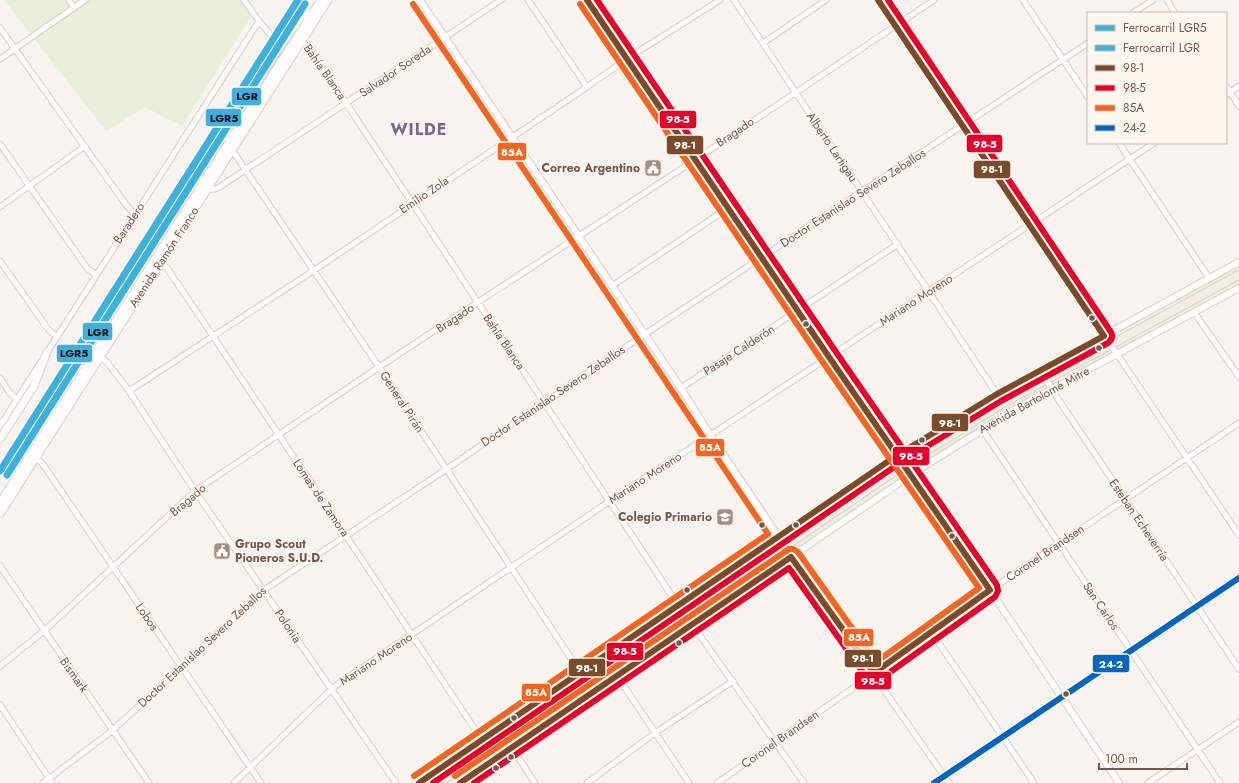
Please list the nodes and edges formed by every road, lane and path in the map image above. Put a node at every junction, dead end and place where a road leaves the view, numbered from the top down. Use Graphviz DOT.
graph roads {
  1 [pos="69,0"];
  2 [pos="85,0"];
  3 [pos="244,0"];
  4 [pos="321,0"];
  5 [pos="328,0"];
  6 [pos="420,0"];
  7 [pos="501,0"];
  8 [pos="528,0"];
  9 [pos="587,0"];
  10 [pos="720,0"];
  11 [pos="734,0"];
  12 [pos="826,0"];
  13 [pos="878,0"];
  14 [pos="934,0"];
  15 [pos="1023,0"];
  16 [pos="1153,0"];
  17 [pos="1166,0"];
  18 [pos="74,8"];
  19 [pos="315,9"];
  20 [pos="1135,12"];
  21 [pos="1175,12"];
  22 [pos="259,21"];
  23 [pos="896,26"];
  24 [pos="0,28"];
  25 [pos="446,37"];
  26 [pos="302,40"];
  27 [pos="763,43"];
  28 [pos="1087,44"];
  29 [pos="281,47"];
  30 [pos="14,49"];
  31 [pos="628,58"];
  32 [pos="0,59"];
  33 [pos="1062,60"];
  34 [pos="1239,86"];
  35 [pos="587,87"];
  36 [pos="795,92"];
  37 [pos="1228,93"];
  38 [pos="1087,96"];
  39 [pos="346,103"];
  40 [pos="1239,106"];
  41 [pos="963,126"];
  42 [pos="228,131"];
  43 [pos="513,136"];
  44 [pos="0,144"];
  45 [pos="228,144"];
  46 [pos="1121,144"];
  47 [pos="1152,144"];
  48 [pos="85,146"];
  49 [pos="232,150"];
  50 [pos="1130,159"];
  51 [pos="695,160"];
  52 [pos="245,169"];
  53 [pos="30,186"];
  54 [pos="205,186"];
  55 [pos="862,192"];
  56 [pos="412,204"];
  57 [pos="0,207"];
  58 [pos="728,208"];
  59 [pos="135,214"];
  60 [pos="1030,224"];
  61 [pos="578,236"];
  62 [pos="898,244"];
  63 [pos="762,258"];
  64 [pos="0,261"];
  65 [pos="158,261"];
  66 [pos="1239,262"];
  67 [pos="313,271"];
  68 [pos="96,275"];
  69 [pos="1239,275"];
  70 [pos="1209,278"];
  71 [pos="612,286"];
  72 [pos="1239,288"];
  73 [pos="929,292"];
  74 [pos="478,303"];
  75 [pos="798,311"];
  76 [pos="1194,312"];
  77 [pos="645,334"];
  78 [pos="213,336"];
  79 [pos="1104,336"];
  80 [pos="57,337"];
  81 [pos="1111,344"];
  82 [pos="47,352"];
  83 [pos="1117,354"];
  84 [pos="98,355"];
  85 [pos="829,357"];
  86 [pos="379,367"];
  87 [pos="1041,370"];
  88 [pos="1239,377"];
  89 [pos="0,378"];
  90 [pos="1046,380"];
  91 [pos="681,388"];
  92 [pos="1052,390"];
  93 [pos="129,391"];
  94 [pos="997,394"];
  95 [pos="17,399"];
  96 [pos="544,402"];
  97 [pos="1239,424"];
  98 [pos="0,426"];
  99 [pos="982,429"];
  100 [pos="279,436"];
  101 [pos="710,436"];
  102 [pos="0,439"];
  103 [pos="33,456"];
  104 [pos="896,456"];
  105 [pos="1187,458"];
  106 [pos="903,465"];
  107 [pos="445,470"];
  108 [pos="910,476"];
  109 [pos="195,491"];
  110 [pos="1125,500"];
  111 [pos="610,501"];
  112 [pos="0,503"];
  113 [pos="0,514"];
  114 [pos="346,535"];
  115 [pos="1239,535"];
  116 [pos="779,536"];
  117 [pos="1059,543"];
  118 [pos="785,546"];
  119 [pos="791,557"];
  120 [pos="0,566"];
  121 [pos="113,568"];
  122 [pos="512,569"];
  123 [pos="1239,578"];
  124 [pos="264,590"];
  125 [pos="990,590"];
  126 [pos="678,605"];
  127 [pos="1196,606"];
  128 [pos="685,615"];
  129 [pos="692,624"];
  130 [pos="44,631"];
  131 [pos="932,633"];
  132 [pos="412,634"];
  133 [pos="1130,650"];
  134 [pos="0,666"];
  135 [pos="181,666"];
  136 [pos="1239,669"];
  137 [pos="580,672"];
  138 [pos="874,673"];
  139 [pos="617,676"];
  140 [pos="732,681"];
  141 [pos="331,689"];
  142 [pos="1061,696"];
  143 [pos="0,705"];
  144 [pos="1239,722"];
  145 [pos="113,730"];
  146 [pos="655,733"];
  147 [pos="1002,736"];
  148 [pos="482,740"];
  149 [pos="776,742"];
  150 [pos="512,748"];
  151 [pos="1198,750"];
  152 [pos="250,767"];
  153 [pos="944,776"];
  154 [pos="51,781"];
  155 [pos="43,783"];
  156 [pos="149,783"];
  157 [pos="234,783"];
  158 [pos="261,783"];
  159 [pos="396,783"];
  160 [pos="419,783"];
  161 [pos="439,783"];
  162 [pos="460,783"];
  163 [pos="535,783"];
  164 [pos="587,783"];
  165 [pos="689,783"];
  166 [pos="717,783"];
  167 [pos="804,783"];
  168 [pos="934,783"];
  169 [pos="949,783"];
  170 [pos="1034,783"];
  171 [pos="1119,783"];
  172 [pos="1148,783"];
  173 [pos="1220,783"];
  1 -- 18 [label="street"];
  2 -- 18 [label="street"];
  3 -- 22 [label="street"];
  4 -- 19 [label="main road, Avenida Ramón Franco"];
  5 -- 26 [label="main road, Avenida Ramón Franco"];
  6 -- 25 [label="street"];
  7 -- 25 [label="street, Salvador Soreda"];
  8 -- 35 [label="street"];
  9 -- 31 [label="street"];
  10 -- 31 [label="street, Emilio Zola"];
  11 -- 27 [label="street, Alberto Lartigau"];
  12 -- 27 [label="street"];
  13 -- 23 [label="street"];
  14 -- 23 [label="street, Bragado"];
  15 -- 33 [label="street"];
  16 -- 20 [label="street"];
  17 -- 21 [label="street"];
  18 -- 30 [label="street"];
  19 -- 29 [label="street, Bahía Blanca"];
  19 -- 45 [label="main road, Avenida Ramón Franco"];
  22 -- 29 [label="street"];
  22 -- 59 [label="street, Baradero"];
  23 -- 36 [label="street, Bragado"];
  23 -- 41 [label="street"];
  24 -- 30 [label="street"];
  25 -- 39 [label="street, Salvador Soreda"];
  25 -- 43 [label="street"];
  26 -- 39 [label="street, Bahía Blanca"];
  26 -- 49 [label="main road, Avenida Ramón Franco"];
  27 -- 36 [label="street, Alberto Lartigau"];
  28 -- 33 [label="street, Doctor Estanislao Severo Zeballos"];
  29 -- 42 [label="street, Bahía Blanca"];
  30 -- 32 [label="street"];
  30 -- 48 [label="street"];
  31 -- 35 [label="street, Emilio Zola"];
  31 -- 51 [label="street"];
  33 -- 38 [label="street"];
  33 -- 41 [label="street, Doctor Estanislao Severo Zeballos"];
  34 -- 37 [label="street"];
  35 -- 43 [label="street, Emilio Zola"];
  36 -- 51 [label="street, Bragado"];
  36 -- 55 [label="street, Alberto Lartigau"];
  37 -- 40 [label="street"];
  39 -- 52 [label="street, Salvador Soreda"];
  39 -- 56 [label="street, Bahía Blanca"];
  41 -- 55 [label="street, Doctor Estanislao Severo Zeballos"];
  41 -- 60 [label="street"];
  42 -- 45 [label="street"];
  42 -- 54 [label="street, Bahía Blanca"];
  43 -- 56 [label="street, Emilio Zola"];
  43 -- 61 [label="street"];
  44 -- 53 [label="street"];
  45 -- 49 [label="street, General Pirán"];
  45 -- 54 [label="main road, Avenida Ramón Franco"];
  46 -- 50 [label="street"];
  47 -- 50 [label="street, Mariano Moreno"];
  48 -- 53 [label="street"];
  48 -- 59 [label="street"];
  49 -- 52 [label="street, General Pirán"];
  49 -- 54 [label="main road, Avenida Ramón Franco"];
  50 -- 60 [label="street, Mariano Moreno"];
  50 -- 70 [label="street"];
  51 -- 58 [label="street"];
  51 -- 61 [label="street, Bragado"];
  52 -- 54 [label="street, Salvador Soreda"];
  52 -- 67 [label="street, General Pirán"];
  53 -- 57 [label="street"];
  53 -- 68 [label="street"];
  54 -- 65 [label="main road, Avenida Ramón Franco"];
  55 -- 62 [label="street, Alberto Lartigau"];
  55 -- 63 [label="street, Doctor Estanislao Severo Zeballos"];
  56 -- 67 [label="street, Emilio Zola"];
  56 -- 74 [label="street, Bahía Blanca"];
  58 -- 63 [label="street"];
  58 -- 71 [label="street"];
  59 -- 68 [label="street, Baradero"];
  60 -- 73 [label="street, Mariano Moreno"];
  60 -- 79 [label="street"];
  61 -- 71 [label="street"];
  61 -- 74 [label="street, Bragado"];
  62 -- 73 [label="street, Alberto Lartigau"];
  62 -- 75 [label="street, Pasaje Calderón"];
  63 -- 75 [label="street"];
  63 -- 77 [label="street, Doctor Estanislao Severo Zeballos"];
  64 -- 80 [label="street"];
  65 -- 78 [label="street, Lomas de Zamora"];
  65 -- 84 [label="main road, Avenida Ramón Franco"];
  66 -- 70 [label="street, Avenida Bartolomé Mitre"];
  67 -- 78 [label="street, Emilio Zola"];
  67 -- 86 [label="street, General Pirán"];
  68 -- 80 [label="street, Baradero"];
  69 -- 81 [label="main road, Avenida Bartolomé Mitre"];
  70 -- 79 [label="street, Avenida Bartolomé Mitre"];
  71 -- 77 [label="street"];
  72 -- 76 [label="street, Avenida Bartolomé Mitre"];
  73 -- 85 [label="street, Mariano Moreno"];
  73 -- 94 [label="street, Alberto Lartigau"];
  74 -- 86 [label="street, Bragado"];
  74 -- 96 [label="street, Bahía Blanca"];
  75 -- 85 [label="street"];
  75 -- 91 [label="street, Pasaje Calderón"];
  76 -- 83 [label="street, Avenida Bartolomé Mitre"];
  76 -- 88 [label="street"];
  77 -- 91 [label="street"];
  77 -- 96 [label="street, Doctor Estanislao Severo Zeballos"];
  78 -- 93 [label="street, Emilio Zola"];
  78 -- 100 [label="street, Lomas de Zamora"];
  79 -- 81 [label="street"];
  79 -- 87 [label="street, Avenida Bartolomé Mitre"];
  80 -- 82 [label="street, Baradero"];
  81 -- 83 [label="street"];
  81 -- 90 [label="main road, Avenida Bartolomé Mitre"];
  82 -- 95 [label="street, Baradero"];
  82 -- 102 [label="main road"];
  83 -- 92 [label="street, Avenida Bartolomé Mitre"];
  83 -- 105 [label="street"];
  84 -- 93 [label="street, Polonia"];
  84 -- 103 [label="main road, Avenida Ramón Franco"];
  85 -- 101 [label="street, Mariano Moreno"];
  85 -- 104 [label="street"];
  86 -- 100 [label="street, Bragado"];
  86 -- 107 [label="street, General Pirán"];
  87 -- 90 [label="street, Esteban Echeverría"];
  87 -- 94 [label="street, Avenida Bartolomé Mitre"];
  89 -- 95 [label="street"];
  90 -- 92 [label="street, Esteban Echeverría"];
  90 -- 106 [label="main road, Avenida Bartolomé Mitre"];
  91 -- 101 [label="street"];
  92 -- 99 [label="street, Avenida Bartolomé Mitre"];
  92 -- 110 [label="street, Esteban Echeverría"];
  93 -- 109 [label="street, Polonia"];
  94 -- 104 [label="street, Avenida Bartolomé Mitre"];
  95 -- 98 [label="street, Baradero"];
  96 -- 107 [label="street, Doctor Estanislao Severo Zeballos"];
  96 -- 111 [label="street, Bahía Blanca"];
  97 -- 105 [label="street, Coronel Brandsen"];
  99 -- 108 [label="street, Avenida Bartolomé Mitre"];
  99 -- 117 [label="street, San Carlos"];
  100 -- 109 [label="street, Bragado"];
  100 -- 114 [label="street, Lomas de Zamora"];
  101 -- 111 [label="street, Mariano Moreno"];
  101 -- 116 [label="street"];
  103 -- 112 [label="main road, Avenida Ramón Franco"];
  103 -- 113 [label="main road, Avenida Ramón Franco"];
  103 -- 121 [label="street, Lobos"];
  104 -- 106 [label="street"];
  104 -- 116 [label="street, Avenida Bartolomé Mitre"];
  105 -- 110 [label="street, Coronel Brandsen"];
  105 -- 115 [label="street"];
  106 -- 108 [label="street"];
  106 -- 118 [label="main road, Avenida Bartolomé Mitre"];
  107 -- 114 [label="street, Doctor Estanislao Severo Zeballos"];
  107 -- 122 [label="street, General Pirán"];
  108 -- 119 [label="street, Avenida Bartolomé Mitre"];
  108 -- 125 [label="street"];
  109 -- 121 [label="street, Bragado"];
  109 -- 124 [label="street, Polonia"];
  110 -- 117 [label="street, Coronel Brandsen"];
  110 -- 127 [label="street, Esteban Echeverría"];
  111 -- 122 [label="street, Mariano Moreno"];
  111 -- 126 [label="street, Bahía Blanca"];
  114 -- 124 [label="street, Doctor Estanislao Severo Zeballos"];
  114 -- 132 [label="street, Lomas de Zamora"];
  116 -- 118 [label="street"];
  116 -- 126 [label="street, Avenida Bartolomé Mitre"];
  117 -- 125 [label="street, Coronel Brandsen"];
  117 -- 133 [label="street, San Carlos"];
  118 -- 119 [label="street"];
  118 -- 128 [label="main road, Avenida Bartolomé Mitre"];
  119 -- 129 [label="street, Avenida Bartolomé Mitre"];
  119 -- 138 [label="street"];
  120 -- 130 [label="street, Bismark"];
  121 -- 130 [label="street, Bragado"];
  121 -- 135 [label="street, Lobos"];
  122 -- 132 [label="street, Mariano Moreno"];
  122 -- 137 [label="street, General Pirán"];
  123 -- 127 [label="street"];
  124 -- 135 [label="street, Doctor Estanislao Severo Zeballos"];
  124 -- 141 [label="street, Polonia"];
  125 -- 131 [label="street, Coronel Brandsen"];
  125 -- 142 [label="street"];
  126 -- 128 [label="street, Bahía Blanca"];
  126 -- 137 [label="street, Avenida Bartolomé Mitre"];
  127 -- 133 [label="street"];
  127 -- 136 [label="street, Esteban Echeverría"];
  128 -- 129 [label="street, Bahía Blanca"];
  128 -- 161 [label="main road, Avenida Bartolomé Mitre"];
  129 -- 139 [label="street, Avenida Bartolomé Mitre"];
  129 -- 140 [label="street, Bahía Blanca"];
  130 -- 134 [label="street, Bragado"];
  130 -- 145 [label="street, Bismark"];
  131 -- 138 [label="street, Coronel Brandsen"];
  131 -- 147 [label="street"];
  132 -- 141 [label="street, Mariano Moreno"];
  132 -- 148 [label="street, Lomas de Zamora"];
  133 -- 142 [label="street"];
  133 -- 151 [label="street, San Carlos"];
  135 -- 145 [label="street, Doctor Estanislao Severo Zeballos"];
  135 -- 152 [label="street, Lobos"];
  137 -- 148 [label="street, Avenida Bartolomé Mitre"];
  138 -- 149 [label="street, Coronel Brandsen"];
  138 -- 153 [label="street"];
  139 -- 146 [label="street"];
  139 -- 150 [label="street, Avenida Bartolomé Mitre"];
  140 -- 146 [label="street"];
  140 -- 149 [label="street, Bahía Blanca"];
  141 -- 152 [label="street, Mariano Moreno"];
  141 -- 159 [label="street, Polonia"];
  142 -- 147 [label="street"];
  142 -- 171 [label="street"];
  143 -- 154 [label="street"];
  144 -- 151 [label="street"];
  145 -- 154 [label="street, Doctor Estanislao Severo Zeballos"];
  145 -- 156 [label="street, Bismark"];
  146 -- 164 [label="street"];
  146 -- 165 [label="street"];
  147 -- 153 [label="street"];
  147 -- 170 [label="street"];
  148 -- 160 [label="street, Avenida Bartolomé Mitre"];
  149 -- 166 [label="street, Coronel Brandsen"];
  149 -- 167 [label="street, Bahía Blanca"];
  150 -- 162 [label="street, Avenida Bartolomé Mitre"];
  150 -- 163 [label="street"];
  151 -- 172 [label="street"];
  151 -- 173 [label="street, San Carlos"];
  152 -- 157 [label="street, Mariano Moreno"];
  152 -- 158 [label="street, Lobos"];
  153 -- 168 [label="street"];
  153 -- 169 [label="street"];
  154 -- 155 [label="street, Doctor Estanislao Severo Zeballos"];
}
